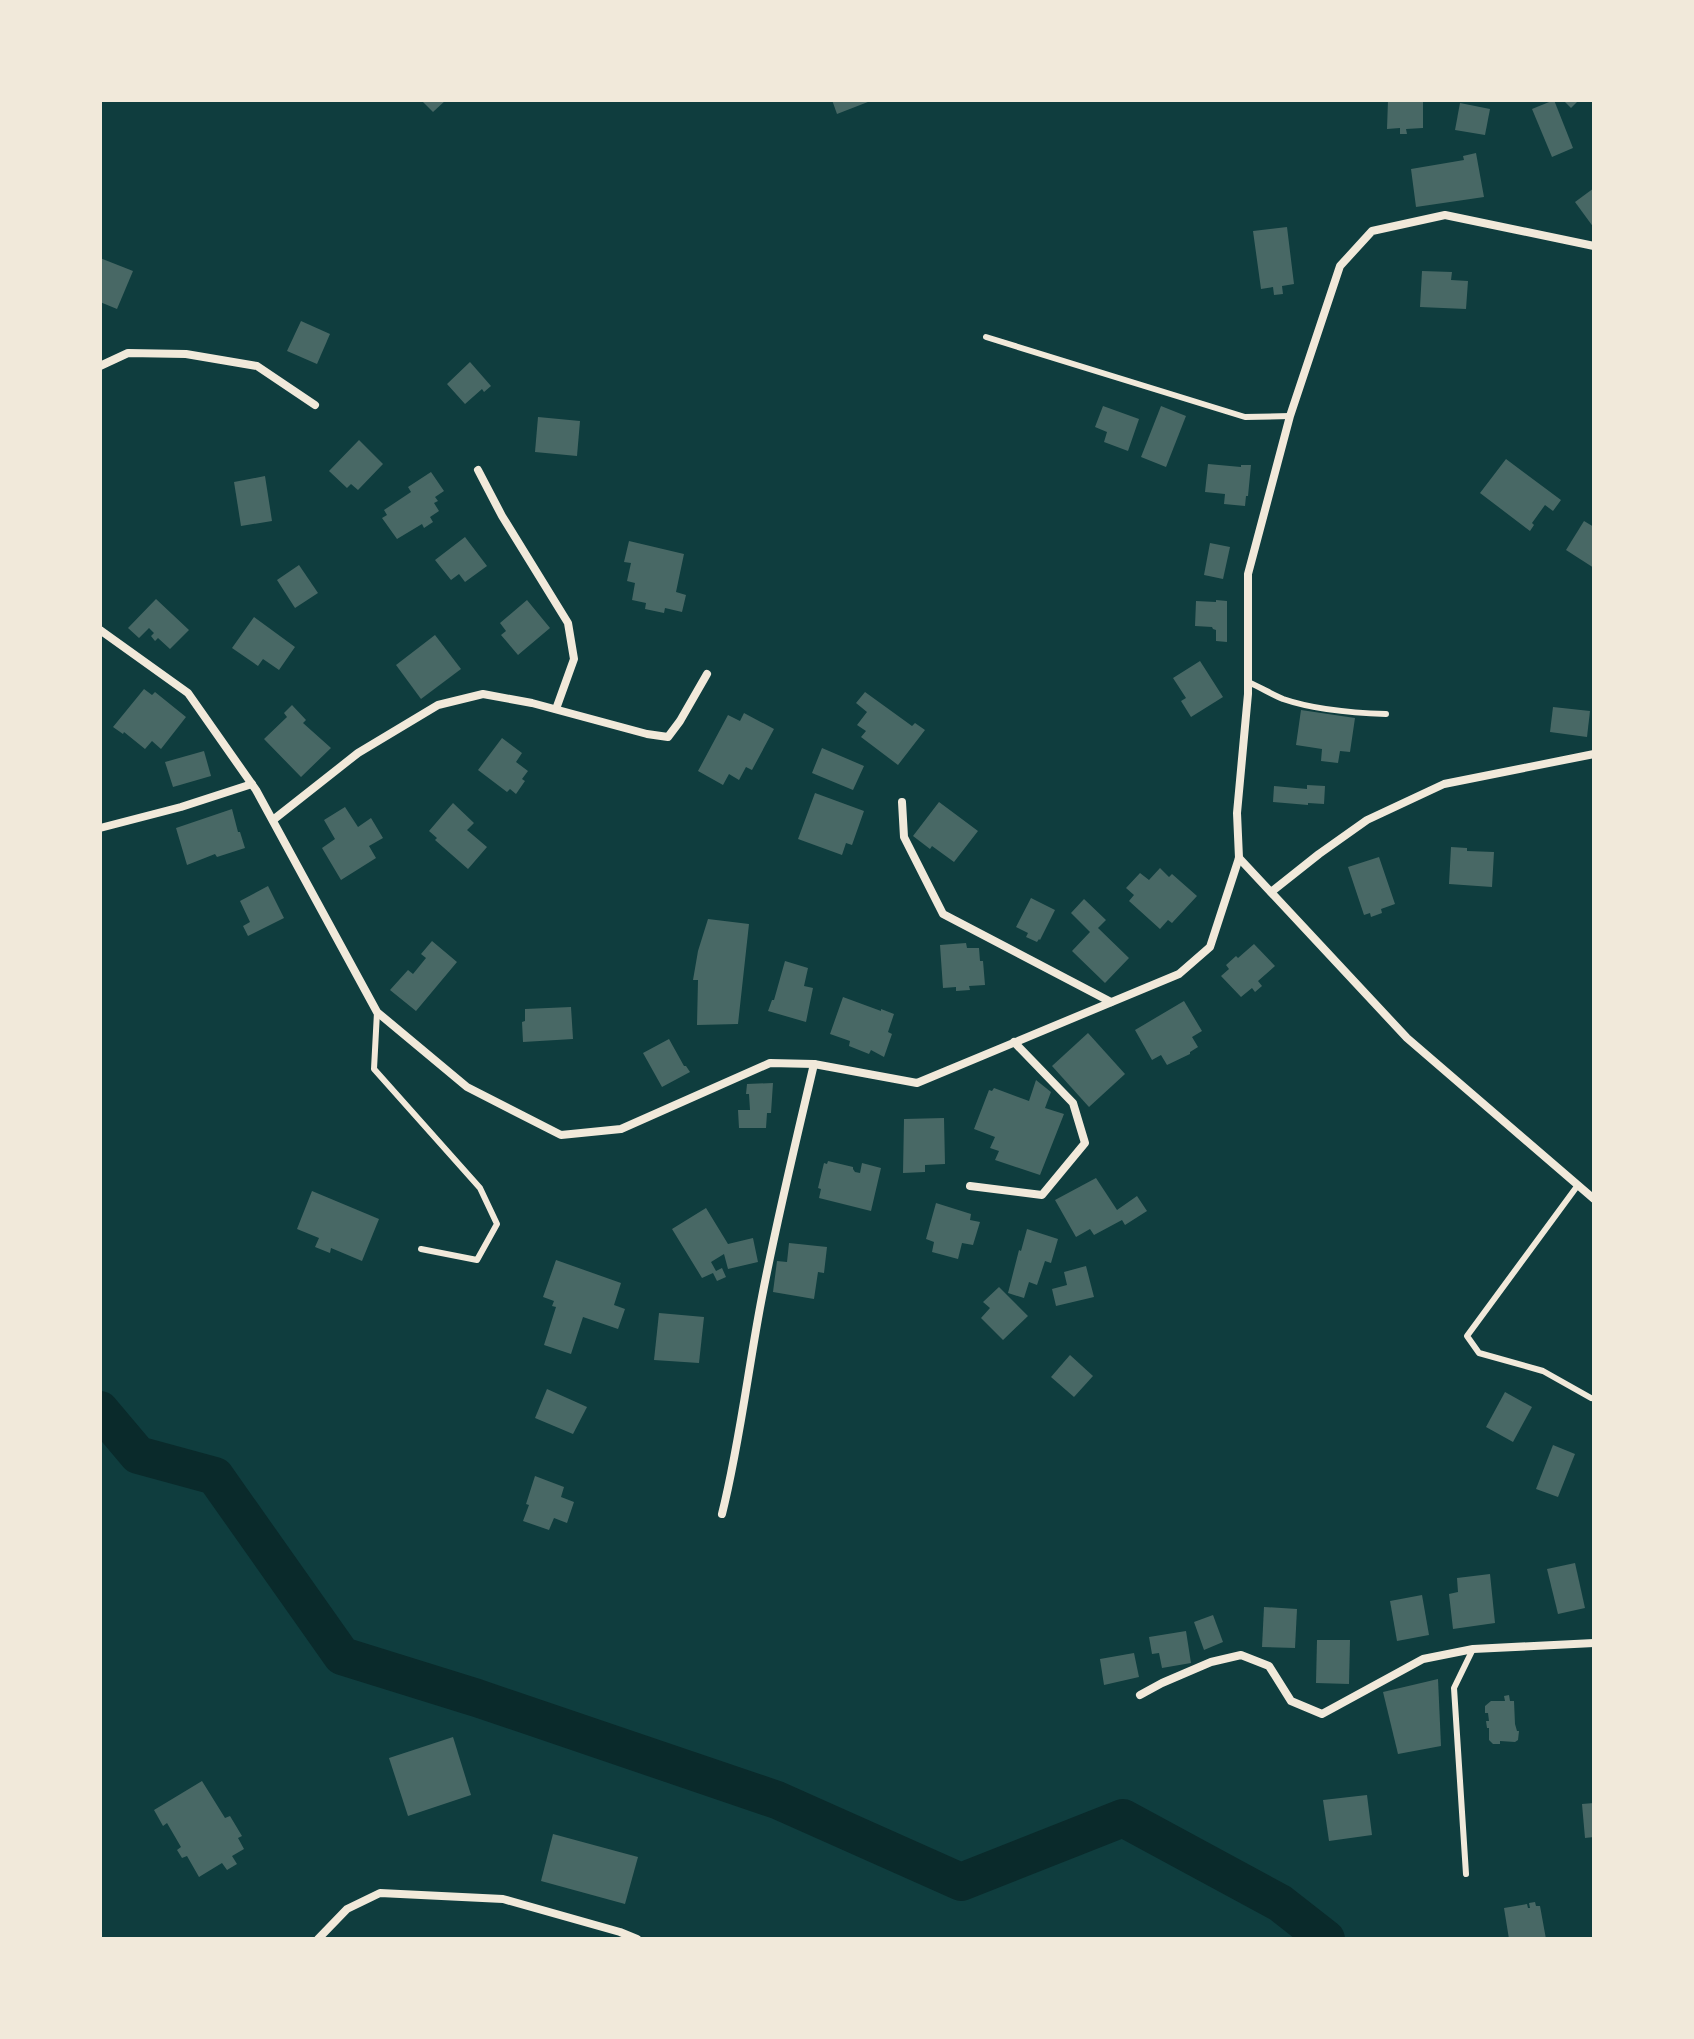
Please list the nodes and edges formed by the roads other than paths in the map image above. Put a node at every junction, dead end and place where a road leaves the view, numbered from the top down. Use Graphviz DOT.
graph roads {
  1 [pos="1594,246"];
  2 [pos="986,337"];
  3 [pos="100,366"];
  4 [pos="315,405"];
  5 [pos="1290,416"];
  6 [pos="478,470"];
  7 [pos="100,630"];
  8 [pos="707,674"];
  9 [pos="1248,682"];
  10 [pos="556,709"];
  11 [pos="1386,714"];
  12 [pos="1594,754"];
  13 [pos="252,784"];
  14 [pos="902,802"];
  15 [pos="273,820"];
  16 [pos="100,828"];
  17 [pos="1239,858"];
  18 [pos="1271,892"];
  19 [pos="1111,1002"];
  20 [pos="377,1012"];
  21 [pos="1014,1042"];
  22 [pos="814,1064"];
  23 [pos="1578,1185"];
  24 [pos="970,1186"];
  25 [pos="1594,1199"];
  26 [pos="421,1249"];
  27 [pos="1591,1398"];
  28 [pos="722,1514"];
  29 [pos="1594,1643"];
  30 [pos="1473,1649"];
  31 [pos="1140,1695"];
  32 [pos="1466,1874"];
  33 [pos="620,1936"];
  34 [pos="318,1939"];
  35 [pos="637,1939"];
  1 -- 5 [label="street"];
  2 -- 5 [label="lane"];
  3 -- 4 [label="street"];
  5 -- 9 [label="street"];
  6 -- 10 [label="street"];
  7 -- 13 [label="street"];
  8 -- 10 [label="street"];
  9 -- 11 [label="lane"];
  9 -- 17 [label="street"];
  10 -- 15 [label="street"];
  12 -- 18 [label="street"];
  13 -- 15 [label="street"];
  13 -- 16 [label="street"];
  14 -- 19 [label="street"];
  15 -- 20 [label="street"];
  17 -- 18 [label="street"];
  17 -- 19 [label="street"];
  18 -- 23 [label="street"];
  19 -- 21 [label="street"];
  20 -- 22 [label="street"];
  20 -- 26 [label="lane"];
  21 -- 22 [label="street"];
  21 -- 24 [label="street"];
  22 -- 28 [label="street"];
  23 -- 25 [label="street"];
  23 -- 27 [label="lane"];
  29 -- 30 [label="street"];
  30 -- 31 [label="street"];
  30 -- 32 [label="lane"];
  33 -- 34 [label="street"];
  33 -- 35 [label="street"];
}
